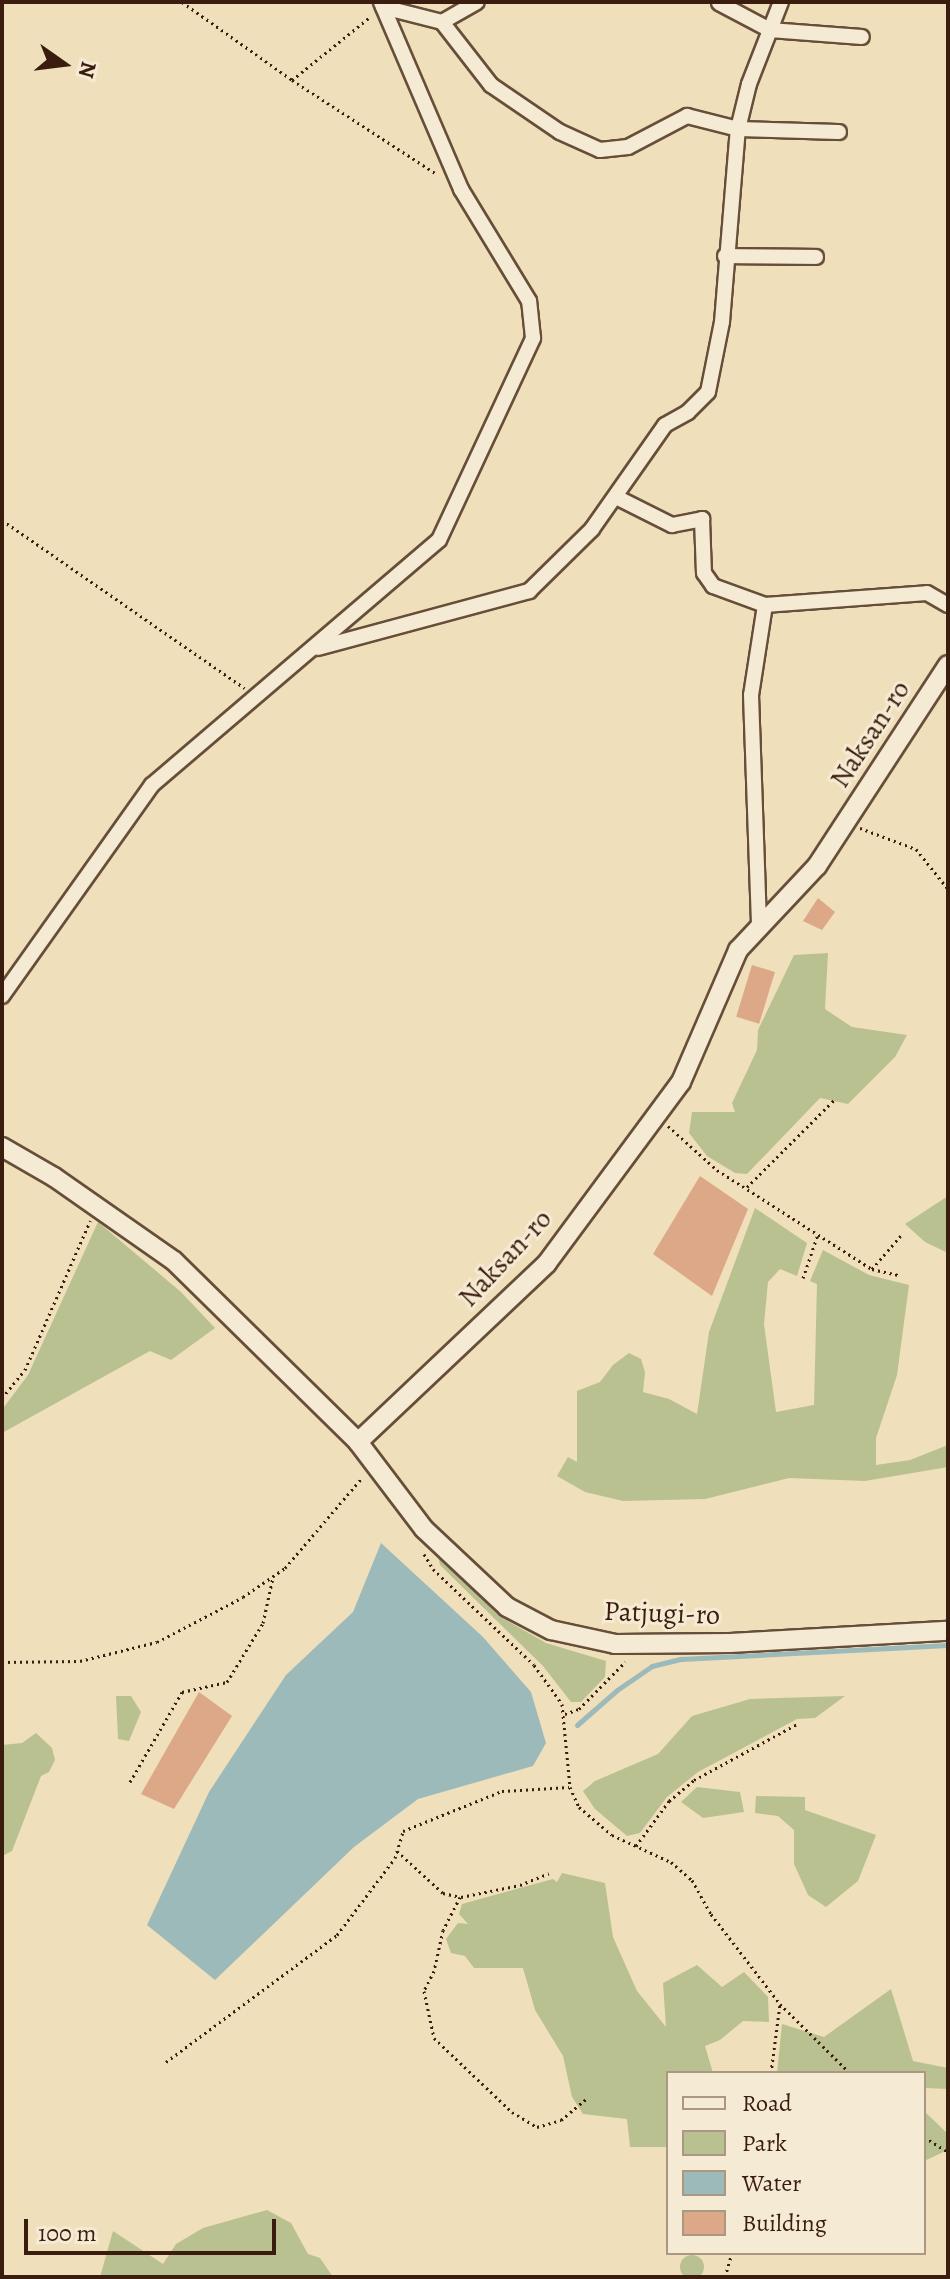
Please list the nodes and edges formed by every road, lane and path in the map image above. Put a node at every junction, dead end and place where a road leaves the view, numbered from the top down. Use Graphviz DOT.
graph roads {
  1 [pos="182,2"];
  2 [pos="477,2"];
  3 [pos="781,2"];
  4 [pos="719,3"];
  5 [pos="382,5"];
  6 [pos="442,22"];
  7 [pos="770,30"];
  8 [pos="862,37"];
  9 [pos="292,80"];
  10 [pos="738,129"];
  11 [pos="839,132"];
  12 [pos="461,189"];
  13 [pos="725,256"];
  14 [pos="816,257"];
  15 [pos="616,497"];
  16 [pos="2,520"];
  17 [pos="765,605"];
  18 [pos="948,605"];
  19 [pos="313,649"];
  20 [pos="948,665"];
  21 [pos="257,697"];
  22 [pos="845,822"];
  23 [pos="948,889"];
  24 [pos="759,927"];
  25 [pos="2,996"];
  26 [pos="835,1099"];
  27 [pos="656,1115"];
  28 [pos="2,1147"];
  29 [pos="746,1188"];
  30 [pos="97,1206"];
  31 [pos="903,1233"];
  32 [pos="818,1234"];
  33 [pos="872,1269"];
  34 [pos="898,1275"];
  35 [pos="803,1278"];
  36 [pos="2,1398"];
  37 [pos="358,1442"];
  38 [pos="365,1474"];
  39 [pos="417,1541"];
  40 [pos="273,1577"];
  41 [pos="948,1631"];
  42 [pos="639,1644"];
  43 [pos="2,1662"];
  44 [pos="563,1715"];
  45 [pos="799,1723"];
  46 [pos="130,1782"];
  47 [pos="570,1787"];
  48 [pos="635,1847"];
  49 [pos="397,1851"];
  50 [pos="549,1873"];
  51 [pos="460,1897"];
  52 [pos="780,2004"];
  53 [pos="166,2062"];
  54 [pos="771,2071"];
  55 [pos="848,2071"];
  56 [pos="586,2099"];
  57 [pos="926,2138"];
  58 [pos="948,2152"];
  59 [pos="731,2255"];
  60 [pos="725,2277"];
  1 -- 9 [label="path"];
  2 -- 6 [label="street"];
  3 -- 7 [label="street"];
  4 -- 7 [label="street"];
  5 -- 6 [label="street"];
  5 -- 9 [label="path"];
  5 -- 12 [label="street"];
  6 -- 10 [label="street"];
  7 -- 8 [label="street"];
  7 -- 10 [label="street"];
  9 -- 12 [label="path"];
  10 -- 11 [label="street"];
  10 -- 13 [label="street"];
  12 -- 19 [label="street"];
  13 -- 14 [label="street"];
  13 -- 15 [label="street"];
  15 -- 17 [label="street"];
  15 -- 19 [label="street"];
  16 -- 21 [label="path"];
  17 -- 18 [label="street"];
  17 -- 24 [label="street"];
  19 -- 21 [label="street"];
  20 -- 22 [label="street, Naksan-ro"];
  21 -- 25 [label="street"];
  22 -- 23 [label="path"];
  22 -- 24 [label="street, Naksan-ro"];
  24 -- 27 [label="street, Naksan-ro"];
  26 -- 29 [label="path"];
  27 -- 29 [label="path"];
  27 -- 37 [label="street, Naksan-ro"];
  28 -- 30 [label="street"];
  29 -- 32 [label="path"];
  30 -- 36 [label="path"];
  30 -- 37 [label="street"];
  31 -- 33 [label="path"];
  32 -- 33 [label="path"];
  32 -- 35 [label="path"];
  33 -- 34 [label="path"];
  37 -- 42 [label="street, Patjugi-ro"];
  38 -- 40 [label="path"];
  39 -- 44 [label="path"];
  40 -- 43 [label="path"];
  40 -- 46 [label="path"];
  41 -- 42 [label="street, Patjugi-ro"];
  42 -- 44 [label="path"];
  44 -- 47 [label="path"];
  45 -- 48 [label="path"];
  47 -- 48 [label="path"];
  47 -- 49 [label="path"];
  48 -- 52 [label="path"];
  49 -- 51 [label="path"];
  49 -- 53 [label="path"];
  50 -- 51 [label="path"];
  51 -- 56 [label="path"];
  52 -- 54 [label="path"];
  52 -- 55 [label="path"];
  57 -- 58 [label="path"];
  59 -- 60 [label="path"];
}
